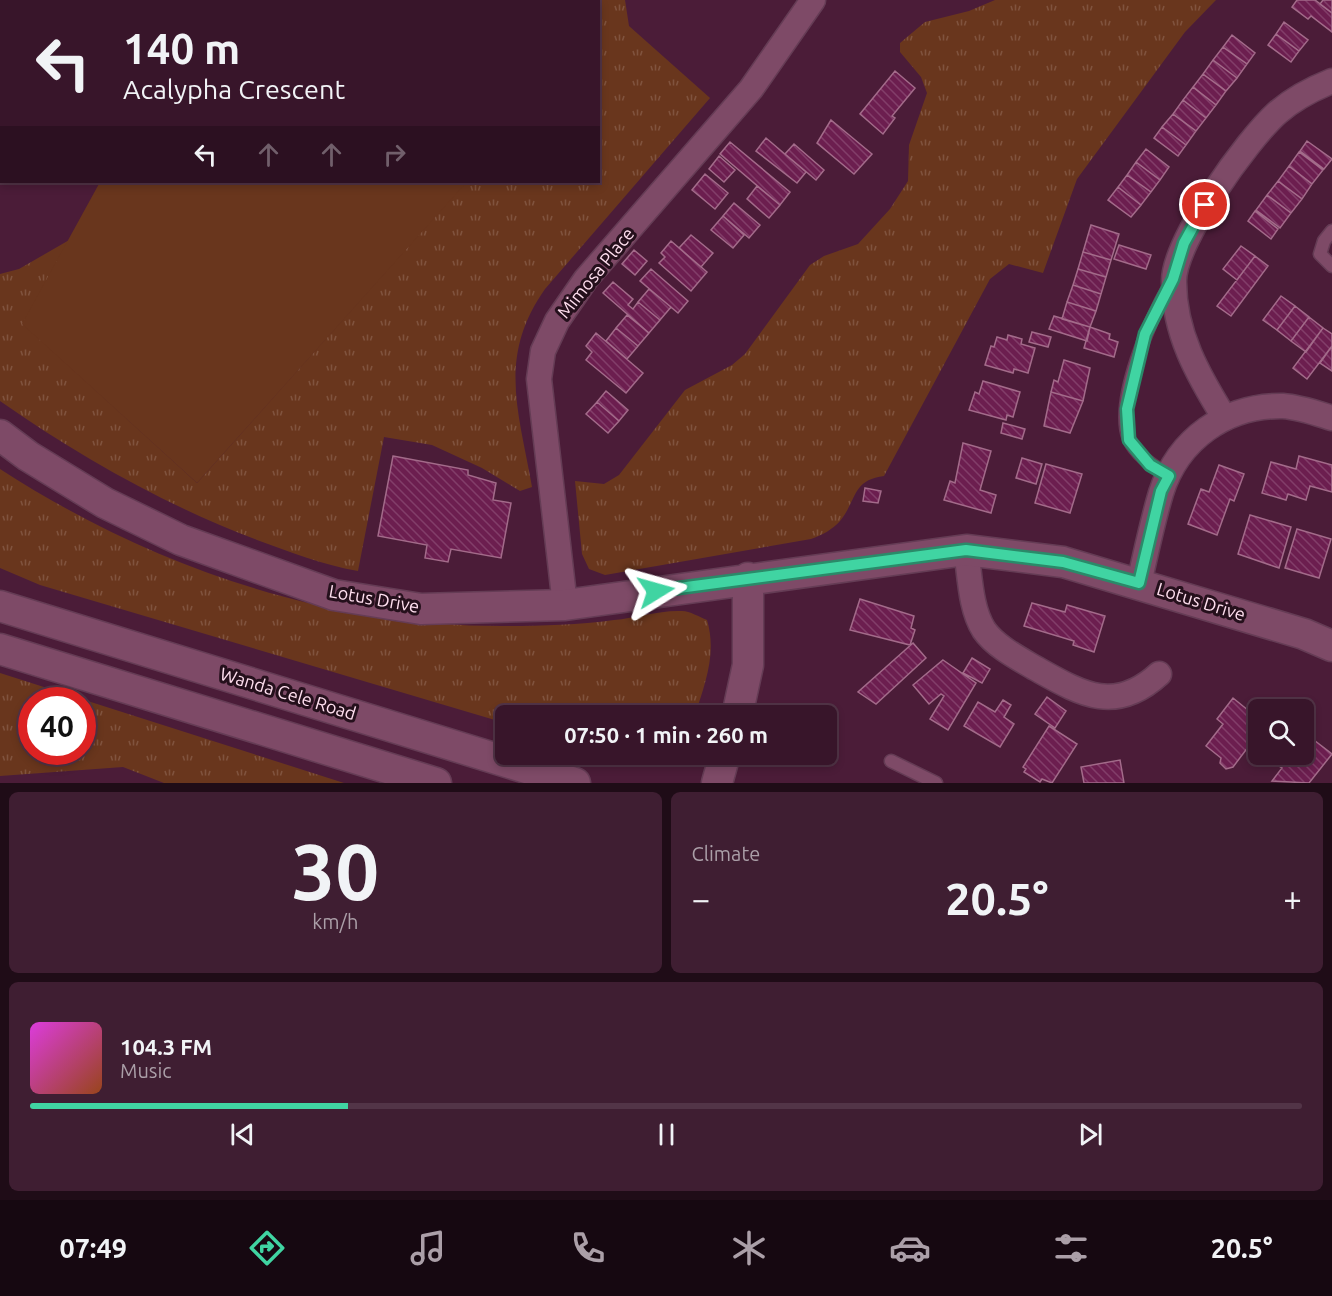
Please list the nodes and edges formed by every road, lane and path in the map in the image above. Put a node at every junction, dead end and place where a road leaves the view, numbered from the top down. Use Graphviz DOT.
graph roads {
  1 [pos="813,0"];
  2 [pos="1332,81"];
  3 [pos="1332,231"];
  4 [pos="1332,266"];
  5 [pos="1173,279"];
  6 [pos="1224,417"];
  7 [pos="1332,418"];
  8 [pos="0,435"];
  9 [pos="1169,476"];
  10 [pos="966,550"];
  11 [pos="748,578"];
  12 [pos="1139,583"];
  13 [pos="565,604"];
  14 [pos="0,606"];
  15 [pos="1332,646"];
  16 [pos="0,649"];
  17 [pos="1159,674"];
  18 [pos="739,705"];
  19 [pos="891,761"];
  20 [pos="722,765"];
  21 [pos="391,774"];
  22 [pos="436,783"];
  23 [pos="575,783"];
  24 [pos="717,783"];
  25 [pos="936,783"];
  1 -- 13 [label="street, Mimosa Place"];
  2 -- 5 [label="street"];
  3 -- 4 [label="lane"];
  5 -- 6 [label="street"];
  5 -- 9 [label="lane"];
  6 -- 7 [label="street"];
  6 -- 9 [label="street"];
  8 -- 13 [label="street, Lotus Drive"];
  9 -- 12 [label="street"];
  10 -- 11 [label="street, Lotus Drive"];
  10 -- 12 [label="street, Lotus Drive"];
  10 -- 17 [label="street"];
  11 -- 13 [label="street, Lotus Drive"];
  11 -- 18 [label="street"];
  12 -- 15 [label="street, Lotus Drive"];
  14 -- 23 [label="street, Wanda Cele Road"];
  16 -- 21 [label="street"];
  19 -- 25 [label="lane"];
  20 -- 24 [label="street"];
  21 -- 22 [label="street"];
}
